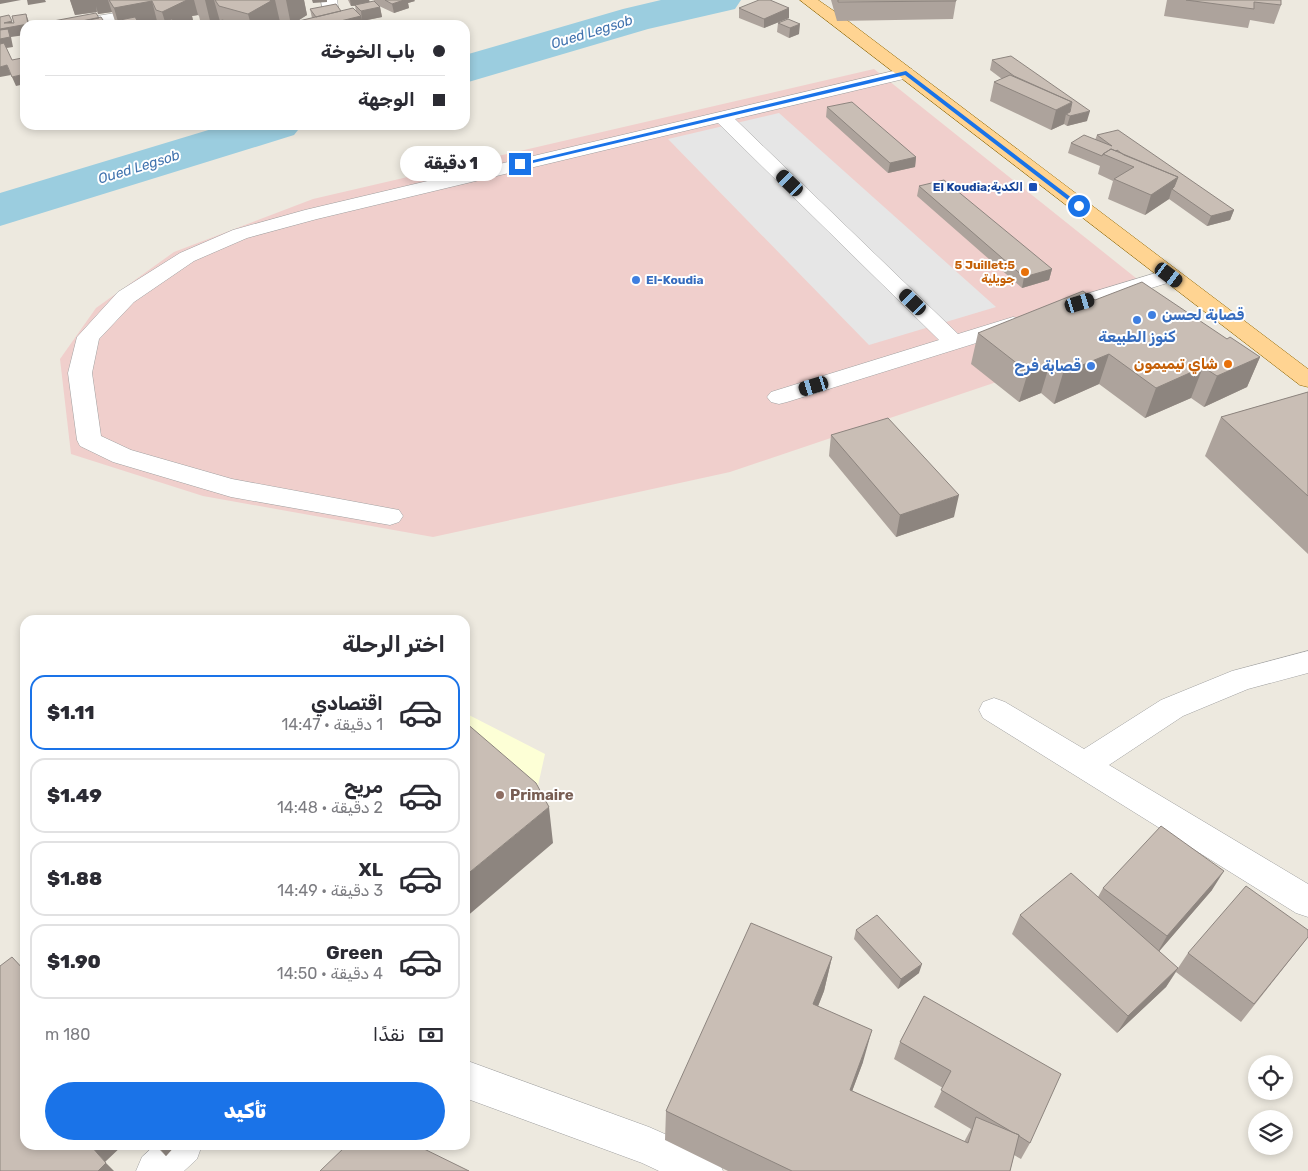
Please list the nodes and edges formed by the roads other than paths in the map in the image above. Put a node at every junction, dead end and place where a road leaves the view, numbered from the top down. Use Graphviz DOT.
graph roads {
  1 [pos="223,0"];
  2 [pos="329,0"];
  3 [pos="808,0"];
  4 [pos="103,20"];
  5 [pos="332,20"];
  6 [pos="906,73"];
  7 [pos="721,116"];
  8 [pos="1169,275"];
  9 [pos="954,342"];
  10 [pos="1308,380"];
  11 [pos="779,397"];
  12 [pos="390,516"];
  13 [pos="1308,662"];
  14 [pos="994,710"];
  15 [pos="1084,765"];
  16 [pos="1308,902"];
  17 [pos="470,1081"];
  18 [pos="178,1150"];
  19 [pos="156,1171"];
  20 [pos="703,1171"];
  1 -- 4 [label="street"];
  2 -- 5 [label="street"];
  3 -- 6 [label="main road"];
  6 -- 7 [label="street"];
  6 -- 8 [label="main road"];
  7 -- 9 [label="street"];
  7 -- 12 [label="street"];
  8 -- 9 [label="street"];
  8 -- 10 [label="main road"];
  9 -- 11 [label="street"];
  13 -- 15 [label="street"];
  14 -- 15 [label="street"];
  15 -- 16 [label="street"];
  17 -- 20 [label="street"];
  18 -- 19 [label="street"];
}
